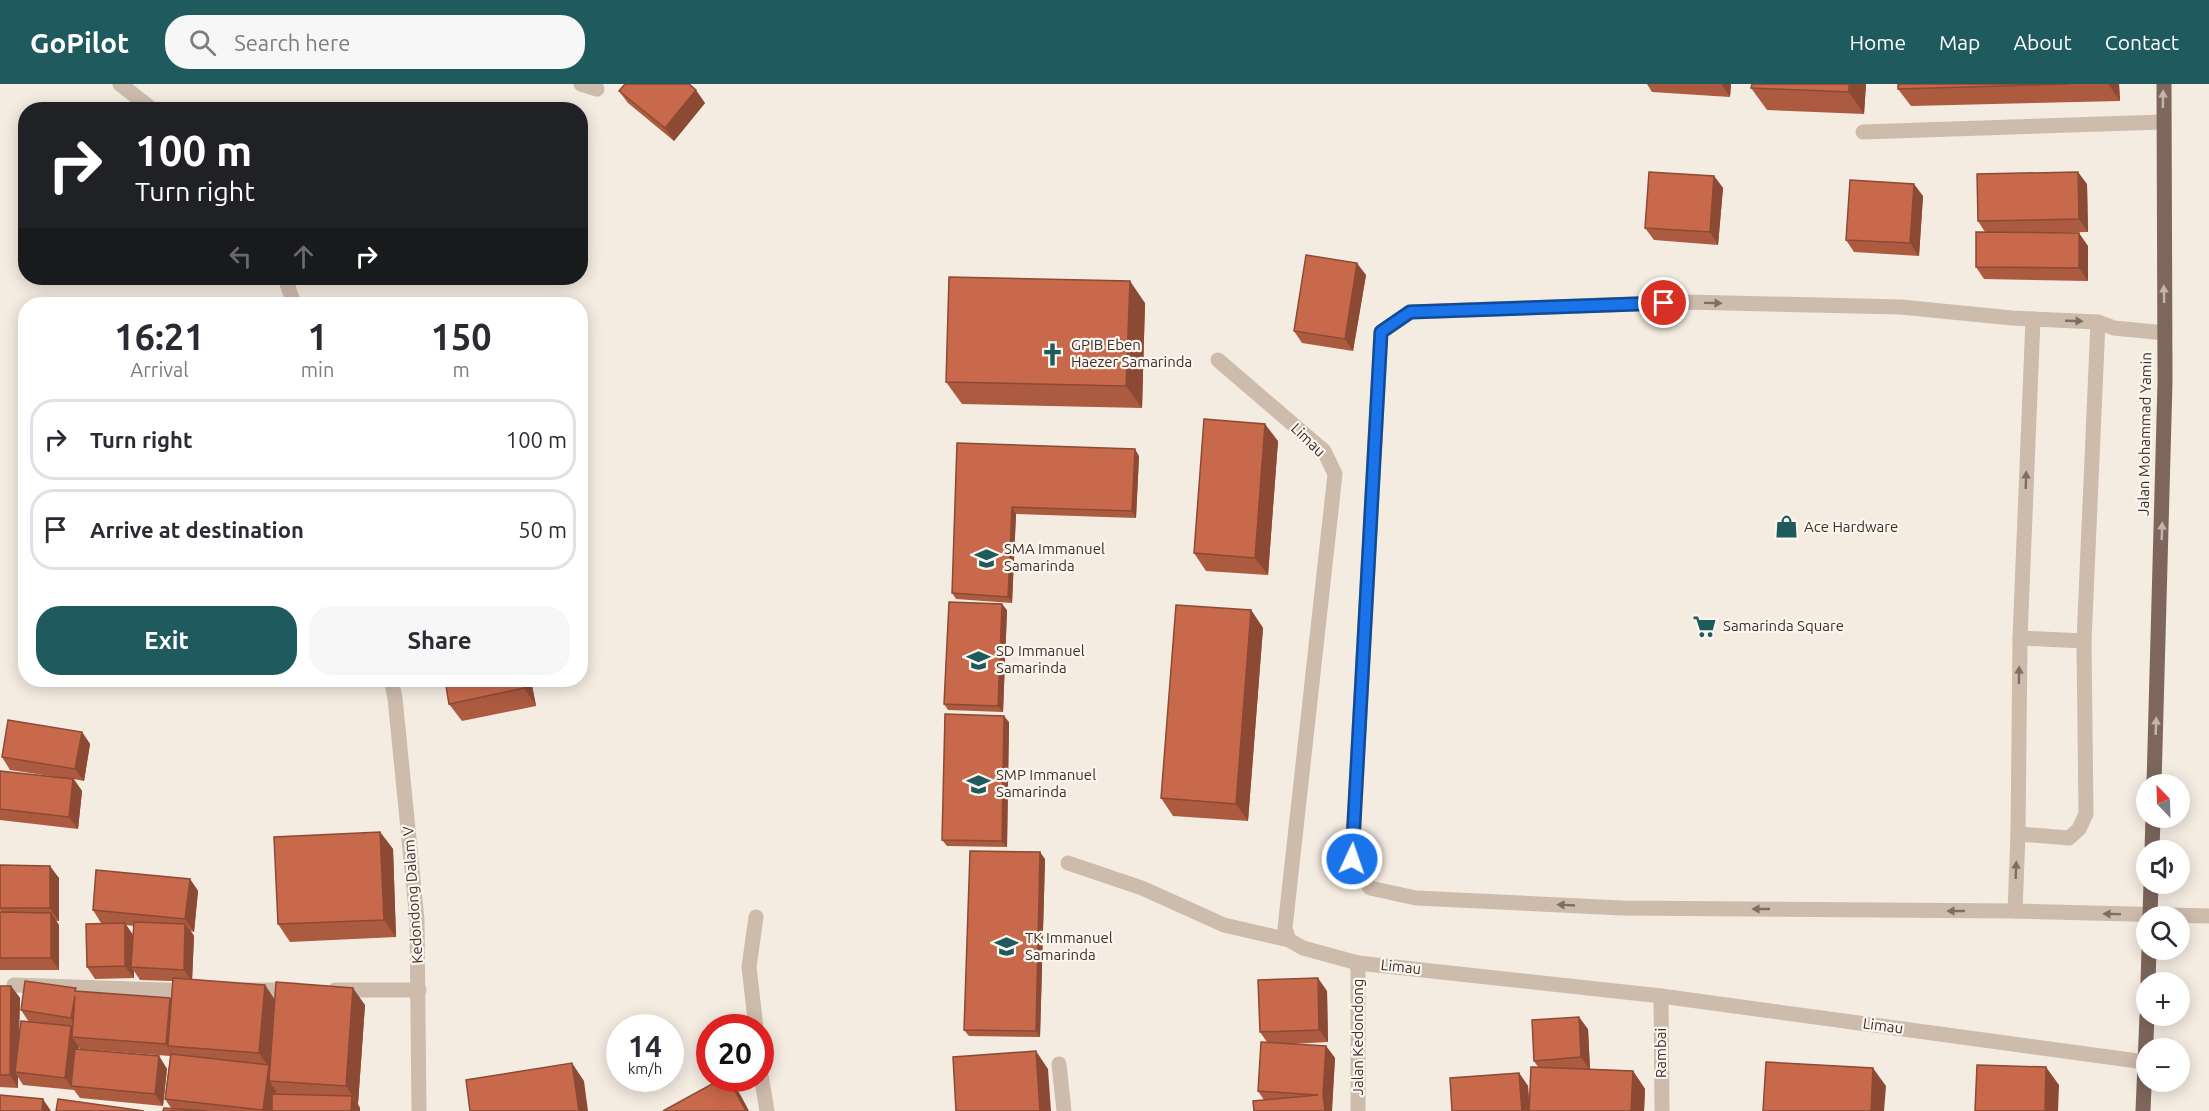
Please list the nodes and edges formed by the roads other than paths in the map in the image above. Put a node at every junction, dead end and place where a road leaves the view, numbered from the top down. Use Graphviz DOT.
graph roads {
  1 [pos="120,84"];
  2 [pos="581,84"];
  3 [pos="2164,84"];
  4 [pos="597,89"];
  5 [pos="143,102"];
  6 [pos="2163,122"];
  7 [pos="1863,132"];
  8 [pos="2033,319"];
  9 [pos="2098,322"];
  10 [pos="2165,333"];
  11 [pos="1218,360"];
  12 [pos="2020,638"];
  13 [pos="2084,641"];
  14 [pos="393,687"];
  15 [pos="2154,774"];
  16 [pos="2018,834"];
  17 [pos="1068,863"];
  18 [pos="2015,911"];
  19 [pos="2136,915"];
  20 [pos="2190,916"];
  21 [pos="2209,916"];
  22 [pos="756,917"];
  23 [pos="1290,940"];
  24 [pos="1358,963"];
  25 [pos="14,985"];
  26 [pos="236,990"];
  27 [pos="419,990"];
  28 [pos="201,991"];
  29 [pos="1661,996"];
  30 [pos="754,1014"];
  31 [pos="2136,1061"];
  32 [pos="1059,1064"];
  33 [pos="764,1092"];
  34 [pos="2144,1092"];
  35 [pos="419,1111"];
  36 [pos="767,1111"];
  37 [pos="1064,1111"];
  38 [pos="1358,1111"];
  39 [pos="1662,1111"];
  40 [pos="2144,1111"];
  1 -- 5 [label="street"];
  2 -- 4 [label="street"];
  6 -- 3 [label="main road, Jalan Mohammad Yamin, one-way"];
  6 -- 7 [label="street"];
  10 -- 6 [label="main road, Jalan Mohammad Yamin, one-way"];
  8 -- 9 [label="street, one-way"];
  12 -- 8 [label="street, one-way"];
  18 -- 8 [label="street, one-way"];
  9 -- 10 [label="street"];
  9 -- 13 [label="street"];
  15 -- 10 [label="main road, Jalan Mohammad Yamin, one-way"];
  11 -- 23 [label="street, Limau"];
  12 -- 13 [label="street"];
  16 -- 12 [label="street, one-way"];
  13 -- 16 [label="street"];
  14 -- 27 [label="street, Kedondong Dalam V"];
  18 -- 16 [label="street, one-way"];
  17 -- 23 [label="street"];
  19 -- 18 [label="street, one-way"];
  20 -- 21 [label="street"];
  22 -- 30 [label="street"];
  23 -- 24 [label="street, Limau"];
  24 -- 29 [label="street, Limau"];
  24 -- 38 [label="street, Jalan Kedondong"];
  25 -- 28 [label="street"];
  26 -- 27 [label="street"];
  27 -- 35 [label="street, Kedondong Dalam V"];
  29 -- 31 [label="street, Limau"];
  29 -- 39 [label="street, Rambai"];
  32 -- 37 [label="street"];
  33 -- 36 [label="street"];
  34 -- 40 [label="main road"];
}
